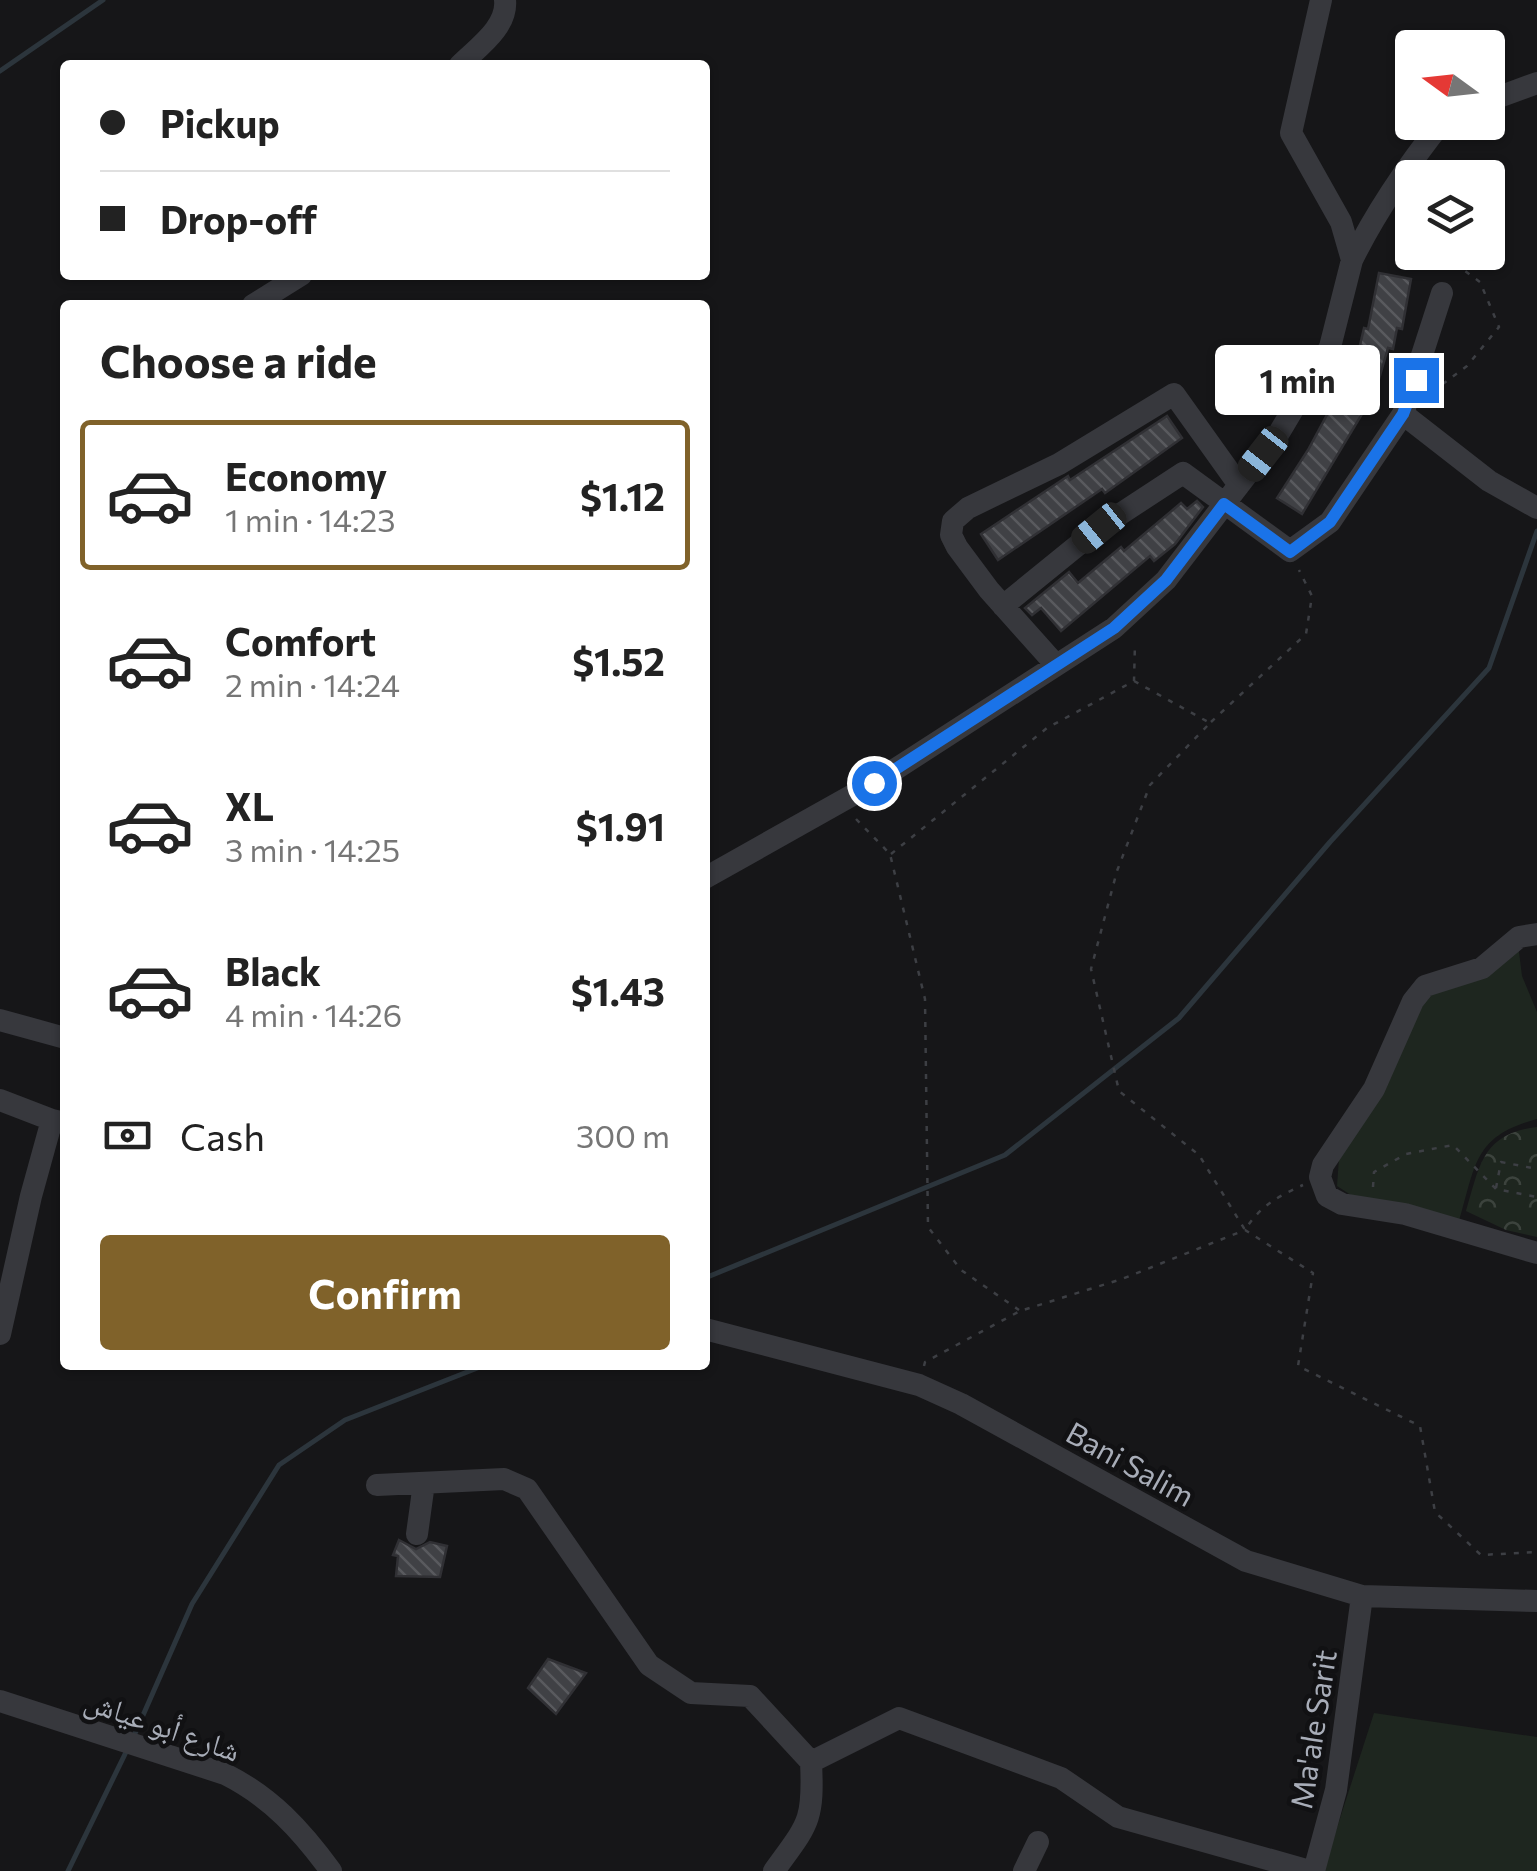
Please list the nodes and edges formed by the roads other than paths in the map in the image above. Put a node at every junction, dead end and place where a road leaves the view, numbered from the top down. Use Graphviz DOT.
graph roads {
  1 [pos="505,0"];
  2 [pos="1322,0"];
  3 [pos="465,60"];
  4 [pos="1537,83"];
  5 [pos="1505,95"];
  6 [pos="1428,140"];
  7 [pos="1352,260"];
  8 [pos="293,280"];
  9 [pos="1442,293"];
  10 [pos="261,300"];
  11 [pos="1403,414"];
  12 [pos="1232,495"];
  13 [pos="1537,508"];
  14 [pos="1003,606"];
  15 [pos="1056,665"];
  16 [pos="710,875"];
  17 [pos="1537,934"];
  18 [pos="0,1020"];
  19 [pos="60,1037"];
  20 [pos="0,1100"];
  21 [pos="58,1121"];
  22 [pos="1537,1253"];
  23 [pos="710,1330"];
  24 [pos="0,1334"];
  25 [pos="424,1483"];
  26 [pos="377,1485"];
  27 [pos="418,1534"];
  28 [pos="1362,1596"];
  29 [pos="1537,1601"];
  30 [pos="0,1702"];
  31 [pos="811,1762"];
  32 [pos="1038,1842"];
  33 [pos="331,1871"];
  34 [pos="774,1871"];
  35 [pos="1024,1871"];
  36 [pos="1312,1871"];
  1 -- 3 [label="street"];
  2 -- 7 [label="street"];
  4 -- 5 [label="street"];
  6 -- 7 [label="street"];
  7 -- 12 [label="street"];
  8 -- 10 [label="street"];
  9 -- 11 [label="street"];
  11 -- 12 [label="street"];
  11 -- 13 [label="street"];
  12 -- 14 [label="street"];
  12 -- 14 [label="street"];
  12 -- 15 [label="street"];
  14 -- 15 [label="street"];
  15 -- 16 [label="street"];
  17 -- 22 [label="street"];
  18 -- 19 [label="street"];
  20 -- 21 [label="street"];
  21 -- 24 [label="street"];
  23 -- 28 [label="street, Bani Salim"];
  25 -- 26 [label="street"];
  25 -- 27 [label="street"];
  25 -- 31 [label="street"];
  28 -- 29 [label="street, Bani Salim"];
  28 -- 36 [label="street, Ma'ale Sarit"];
  30 -- 33 [label="street, شارع أبو عياش"];
  31 -- 34 [label="street"];
  31 -- 36 [label="street"];
  32 -- 35 [label="street"];
}
